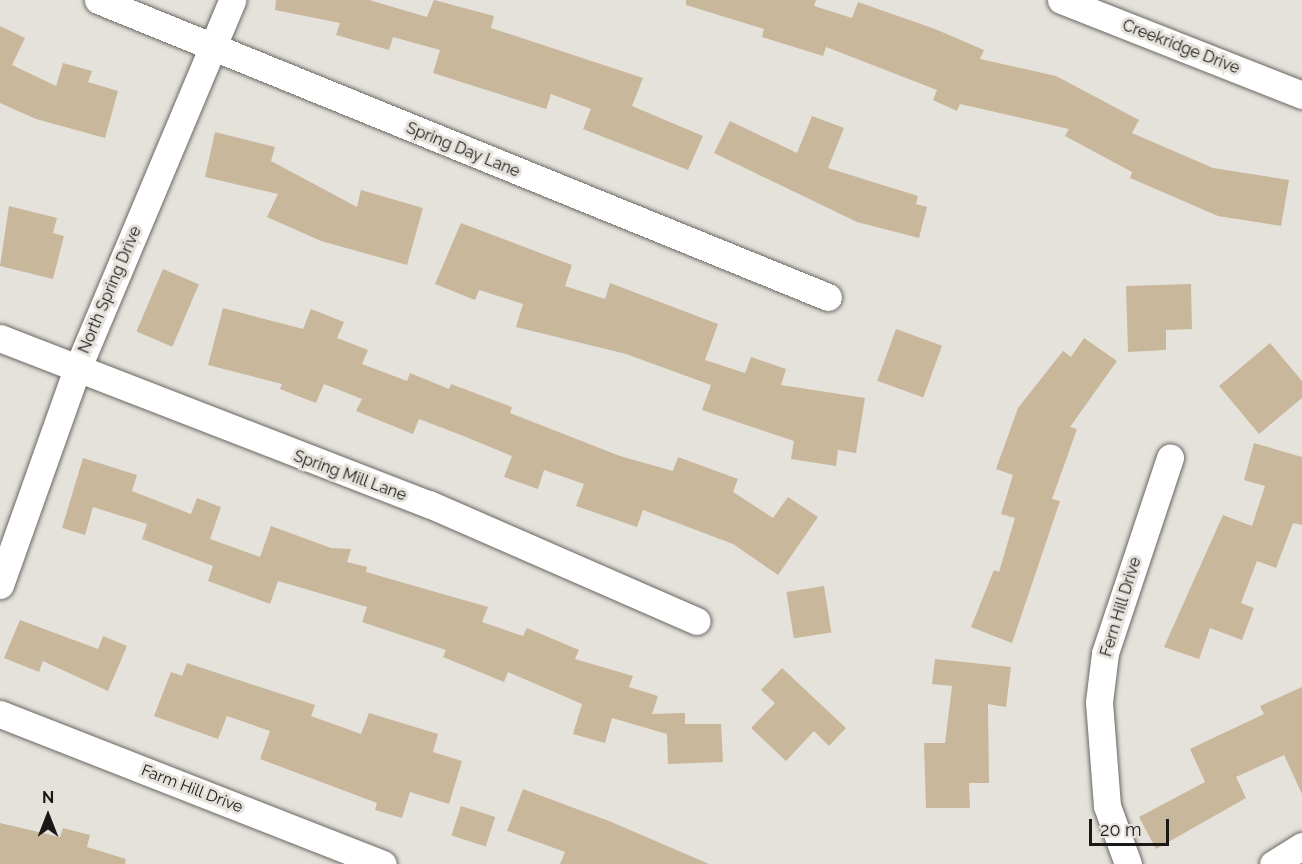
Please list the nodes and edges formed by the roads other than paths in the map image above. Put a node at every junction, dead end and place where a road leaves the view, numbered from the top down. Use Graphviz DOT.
graph roads {
  1 [pos="98,0"];
  2 [pos="232,0"];
  3 [pos="1061,0"];
  4 [pos="213,49"];
  5 [pos="1302,95"];
  6 [pos="828,297"];
  7 [pos="0,338"];
  8 [pos="76,372"];
  9 [pos="1170,458"];
  10 [pos="0,585"];
  11 [pos="697,621"];
  12 [pos="0,714"];
  13 [pos="1302,846"];
  14 [pos="383,864"];
  15 [pos="1128,864"];
  16 [pos="1273,864"];
  1 -- 4 [label="street, Spring Day Lane"];
  2 -- 4 [label="street, North Spring Drive"];
  3 -- 5 [label="street, Creekridge Drive"];
  4 -- 6 [label="street, Spring Day Lane"];
  4 -- 8 [label="street, North Spring Drive"];
  7 -- 8 [label="street, Spring Mill Lane"];
  8 -- 10 [label="street, North Spring Drive"];
  8 -- 11 [label="street, Spring Mill Lane"];
  9 -- 15 [label="street, Fern Hill Drive"];
  12 -- 14 [label="street, Farm Hill Drive"];
  13 -- 16 [label="street"];
}
